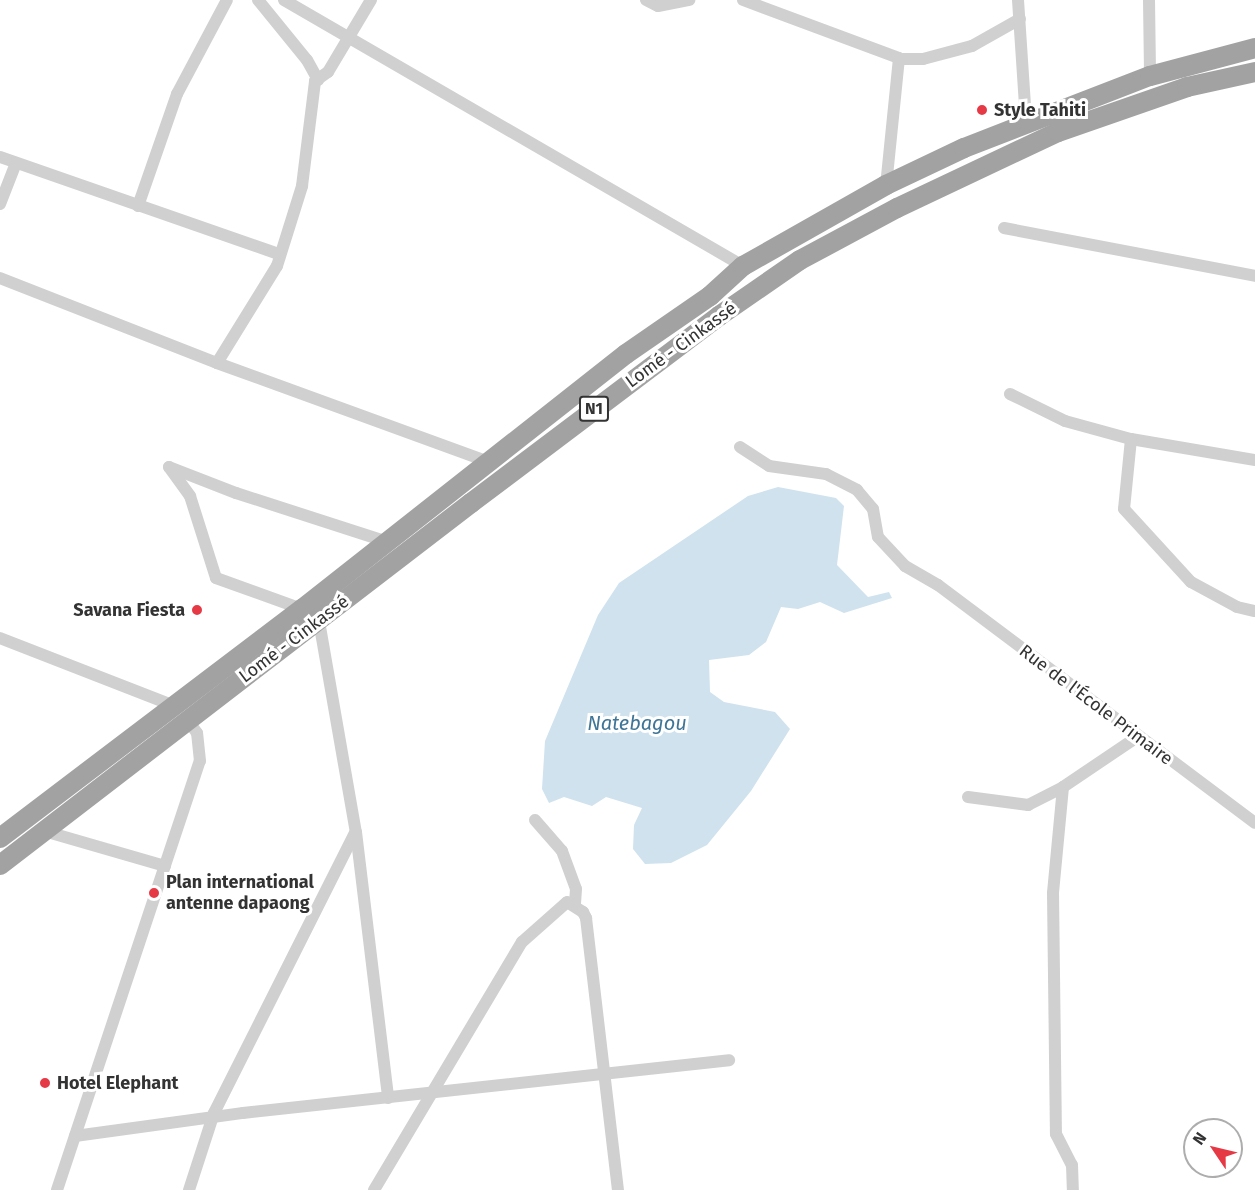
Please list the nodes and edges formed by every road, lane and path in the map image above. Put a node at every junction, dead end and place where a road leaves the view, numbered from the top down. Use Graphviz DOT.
graph roads {
  1 [pos="227,0"];
  2 [pos="258,0"];
  3 [pos="284,0"];
  4 [pos="371,0"];
  5 [pos="646,0"];
  6 [pos="689,0"];
  7 [pos="743,0"];
  8 [pos="1018,0"];
  9 [pos="1149,0"];
  10 [pos="1020,19"];
  11 [pos="348,38"];
  12 [pos="1255,48"];
  13 [pos="899,59"];
  14 [pos="1255,72"];
  15 [pos="1150,76"];
  16 [pos="318,80"];
  17 [pos="1026,122"];
  18 [pos="0,157"];
  19 [pos="16,163"];
  20 [pos="886,185"];
  21 [pos="0,204"];
  22 [pos="138,206"];
  23 [pos="1004,228"];
  24 [pos="279,254"];
  25 [pos="743,266"];
  26 [pos="1255,276"];
  27 [pos="0,278"];
  28 [pos="217,363"];
  29 [pos="1010,394"];
  30 [pos="1131,439"];
  31 [pos="740,447"];
  32 [pos="1255,460"];
  33 [pos="489,462"];
  34 [pos="385,541"];
  35 [pos="302,609"];
  36 [pos="1255,611"];
  37 [pos="319,621"];
  38 [pos="0,638"];
  39 [pos="181,712"];
  40 [pos="1137,737"];
  41 [pos="1063,787"];
  42 [pos="968,797"];
  43 [pos="535,820"];
  44 [pos="1255,823"];
  45 [pos="44,831"];
  46 [pos="356,832"];
  47 [pos="0,838"];
  48 [pos="0,865"];
  49 [pos="165,866"];
  50 [pos="575,905"];
  51 [pos="729,1060"];
  52 [pos="607,1074"];
  53 [pos="431,1094"];
  54 [pos="388,1098"];
  55 [pos="211,1118"];
  56 [pos="75,1136"];
  57 [pos="57,1190"];
  58 [pos="189,1190"];
  59 [pos="374,1190"];
  60 [pos="618,1190"];
  61 [pos="1072,1190"];
  1 -- 22 [label="street"];
  2 -- 16 [label="street"];
  3 -- 11 [label="street"];
  4 -- 11 [label="street"];
  5 -- 6 [label="street"];
  7 -- 13 [label="street"];
  8 -- 10 [label="street"];
  9 -- 15 [label="street"];
  10 -- 13 [label="street"];
  10 -- 17 [label="street"];
  11 -- 16 [label="street"];
  11 -- 25 [label="street"];
  12 -- 15 [label="highway, Lomé - Cinkassé / N1"];
  13 -- 20 [label="street"];
  14 -- 37 [label="highway, Lomé - Cinkassé / N1"];
  15 -- 17 [label="highway, Lomé - Cinkassé / N1"];
  16 -- 24 [label="street"];
  17 -- 20 [label="highway, Lomé - Cinkassé / N1"];
  18 -- 19 [label="street"];
  19 -- 21 [label="street"];
  19 -- 22 [label="street"];
  20 -- 25 [label="highway, Lomé - Cinkassé / N1"];
  22 -- 24 [label="street"];
  23 -- 26 [label="street"];
  24 -- 28 [label="street"];
  25 -- 33 [label="highway, Lomé - Cinkassé / N1"];
  27 -- 28 [label="street"];
  28 -- 33 [label="street"];
  29 -- 30 [label="street"];
  30 -- 32 [label="street"];
  30 -- 36 [label="street"];
  31 -- 40 [label="street, Rue de l'École Primaire"];
  33 -- 34 [label="highway, Lomé - Cinkassé / N1"];
  34 -- 35 [label="highway, Lomé - Cinkassé / N1"];
  34 -- 35 [label="street"];
  35 -- 39 [label="highway, Lomé - Cinkassé / N1"];
  37 -- 39 [label="highway, Lomé - Cinkassé / N1"];
  37 -- 46 [label="street"];
  38 -- 39 [label="street"];
  39 -- 45 [label="highway, Lomé - Cinkassé / N1"];
  39 -- 47 [label="highway, Lomé - Cinkassé / N1"];
  39 -- 49 [label="street"];
  40 -- 41 [label="street"];
  40 -- 44 [label="street, Rue de l'École Primaire"];
  41 -- 42 [label="street"];
  41 -- 61 [label="street"];
  43 -- 50 [label="street"];
  45 -- 48 [label="highway, Lomé - Cinkassé / N1"];
  45 -- 49 [label="street"];
  46 -- 54 [label="street"];
  46 -- 55 [label="street"];
  49 -- 56 [label="street"];
  50 -- 52 [label="street"];
  50 -- 53 [label="street"];
  51 -- 52 [label="street"];
  52 -- 53 [label="street"];
  52 -- 60 [label="street"];
  53 -- 54 [label="street"];
  53 -- 59 [label="street"];
  54 -- 55 [label="street"];
  55 -- 56 [label="street"];
  55 -- 58 [label="street"];
  56 -- 57 [label="street"];
}
